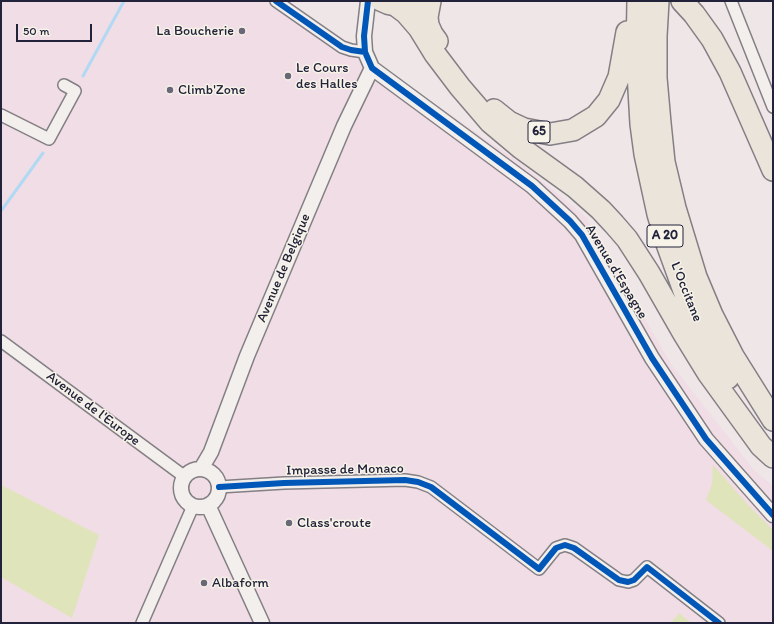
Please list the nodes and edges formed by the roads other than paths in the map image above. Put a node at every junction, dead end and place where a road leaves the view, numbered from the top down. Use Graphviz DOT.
graph roads {
  1 [pos="276,1"];
  2 [pos="368,1"];
  3 [pos="423,1"];
  4 [pos="430,1"];
  5 [pos="629,1"];
  6 [pos="638,1"];
  7 [pos="682,1"];
  8 [pos="693,1"];
  9 [pos="731,1"];
  10 [pos="388,4"];
  11 [pos="657,6"];
  12 [pos="365,27"];
  13 [pos="365,52"];
  14 [pos="372,68"];
  15 [pos="64,85"];
  16 [pos="773,106"];
  17 [pos="1,115"];
  18 [pos="773,148"];
  19 [pos="773,170"];
  20 [pos="696,277"];
  21 [pos="1,341"];
  22 [pos="773,405"];
  23 [pos="773,420"];
  24 [pos="773,446"];
  25 [pos="773,457"];
  26 [pos="201,469"];
  27 [pos="185,478"];
  28 [pos="219,487"];
  29 [pos="208,505"];
  30 [pos="193,506"];
  31 [pos="773,515"];
  32 [pos="142,623"];
  33 [pos="262,623"];
  34 [pos="719,623"];
  1 -- 13 [label="street"];
  2 -- 12 [label="street, Avenue d'Espagne"];
  3 -- 10 [label="main road"];
  4 -- 5 [label="highway, 65"];
  6 -- 24 [label="highway, L'Occitane / A 20"];
  7 -- 19 [label="highway"];
  8 -- 18 [label="highway"];
  9 -- 16 [label="street"];
  10 -- 12 [label="street"];
  10 -- 25 [label="highway, 65"];
  11 -- 20 [label="highway, L'Occitane / A 20"];
  12 -- 13 [label="street, Avenue d'Espagne"];
  13 -- 14 [label="street, Avenue d'Espagne"];
  14 -- 26 [label="street, Avenue de Belgique"];
  14 -- 31 [label="street, Avenue d'Espagne"];
  15 -- 17 [label="street"];
  20 -- 22 [label="highway"];
  20 -- 23 [label="highway, L'Occitane / A 20"];
  21 -- 27 [label="street, Avenue de l'Europe"];
  26 -- 27 [label="street"];
  26 -- 28 [label="street"];
  27 -- 30 [label="street"];
  28 -- 29 [label="street"];
  28 -- 34 [label="street, Impasse de Monaco"];
  29 -- 30 [label="street"];
  29 -- 33 [label="street"];
  30 -- 32 [label="street"];
}
